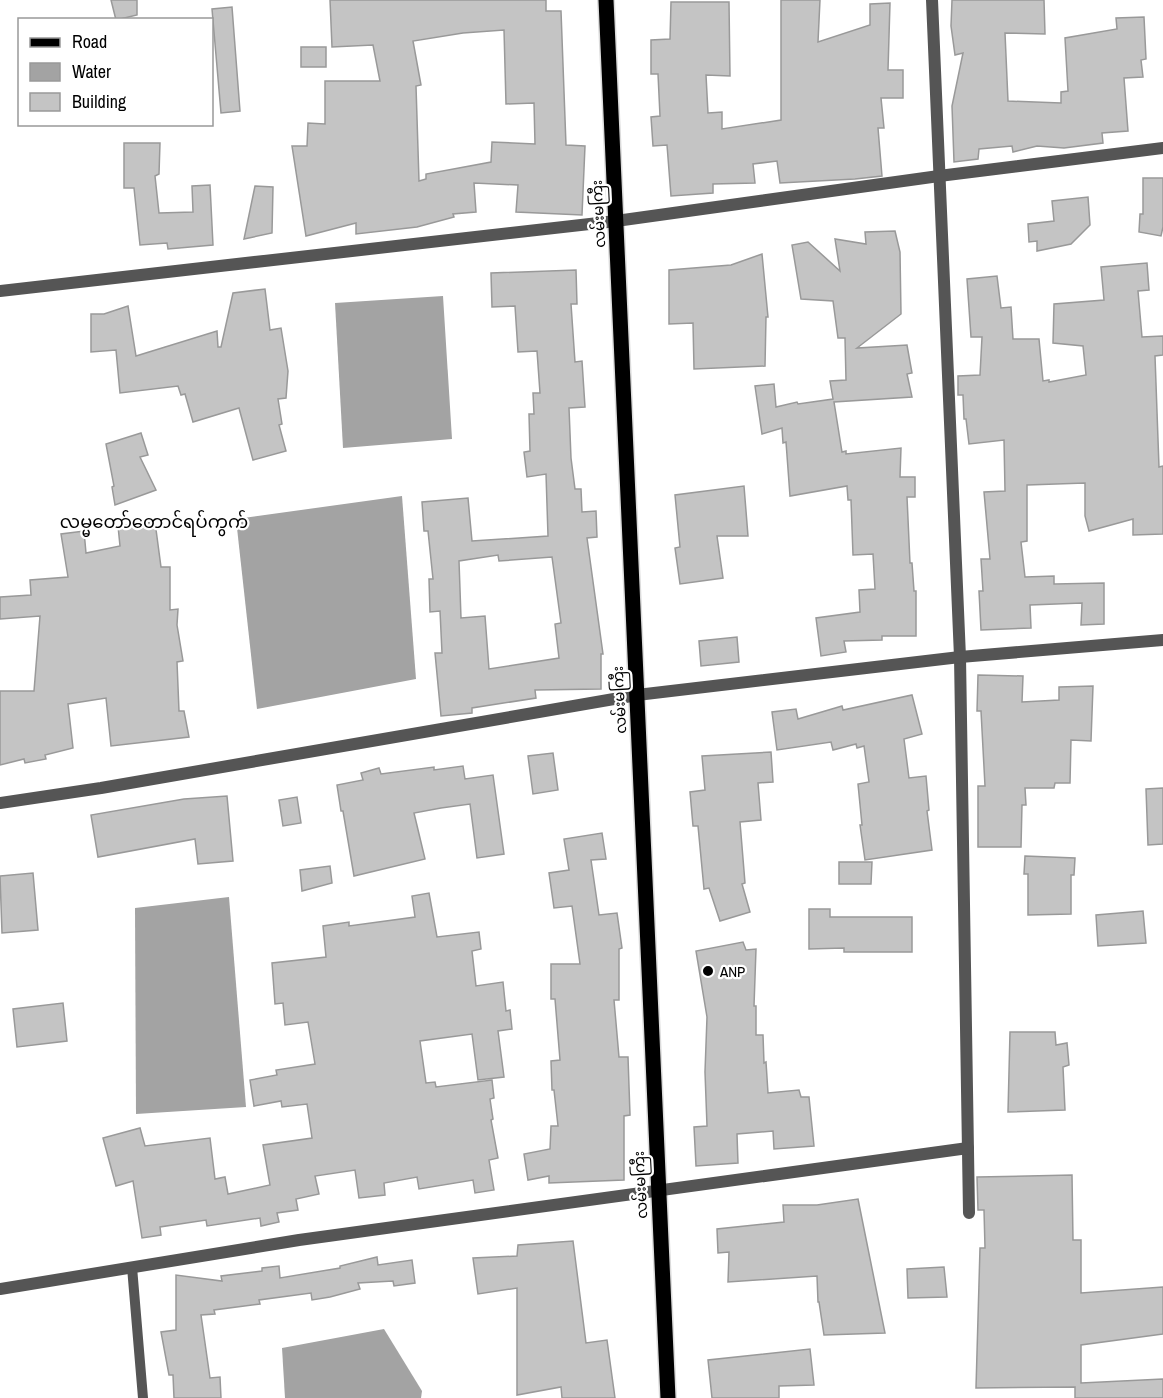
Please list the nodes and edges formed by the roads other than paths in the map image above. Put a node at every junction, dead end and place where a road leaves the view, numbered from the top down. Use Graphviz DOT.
graph roads {
  1 [pos="606,0"];
  2 [pos="932,0"];
  3 [pos="1163,148"];
  4 [pos="939,176"];
  5 [pos="616,222"];
  6 [pos="0,291"];
  7 [pos="1163,640"];
  8 [pos="960,657"];
  9 [pos="637,695"];
  10 [pos="0,803"];
  11 [pos="968,1148"];
  12 [pos="658,1189"];
  13 [pos="969,1213"];
  14 [pos="132,1267"];
  15 [pos="0,1289"];
  16 [pos="143,1398"];
  17 [pos="668,1398"];
  1 -- 5 [label="main road, လမ်းမကြီး"];
  2 -- 4 [label="street"];
  3 -- 4 [label="street"];
  4 -- 5 [label="street"];
  4 -- 8 [label="street"];
  5 -- 6 [label="street"];
  5 -- 9 [label="main road, လမ်းမကြီး"];
  7 -- 8 [label="street"];
  8 -- 9 [label="street"];
  8 -- 11 [label="street"];
  9 -- 10 [label="street"];
  9 -- 12 [label="main road, လမ်းမကြီး"];
  11 -- 12 [label="street"];
  11 -- 13 [label="street"];
  12 -- 14 [label="street"];
  12 -- 17 [label="main road, လမ်းမကြီး"];
  14 -- 15 [label="street"];
  14 -- 16 [label="lane"];
}
